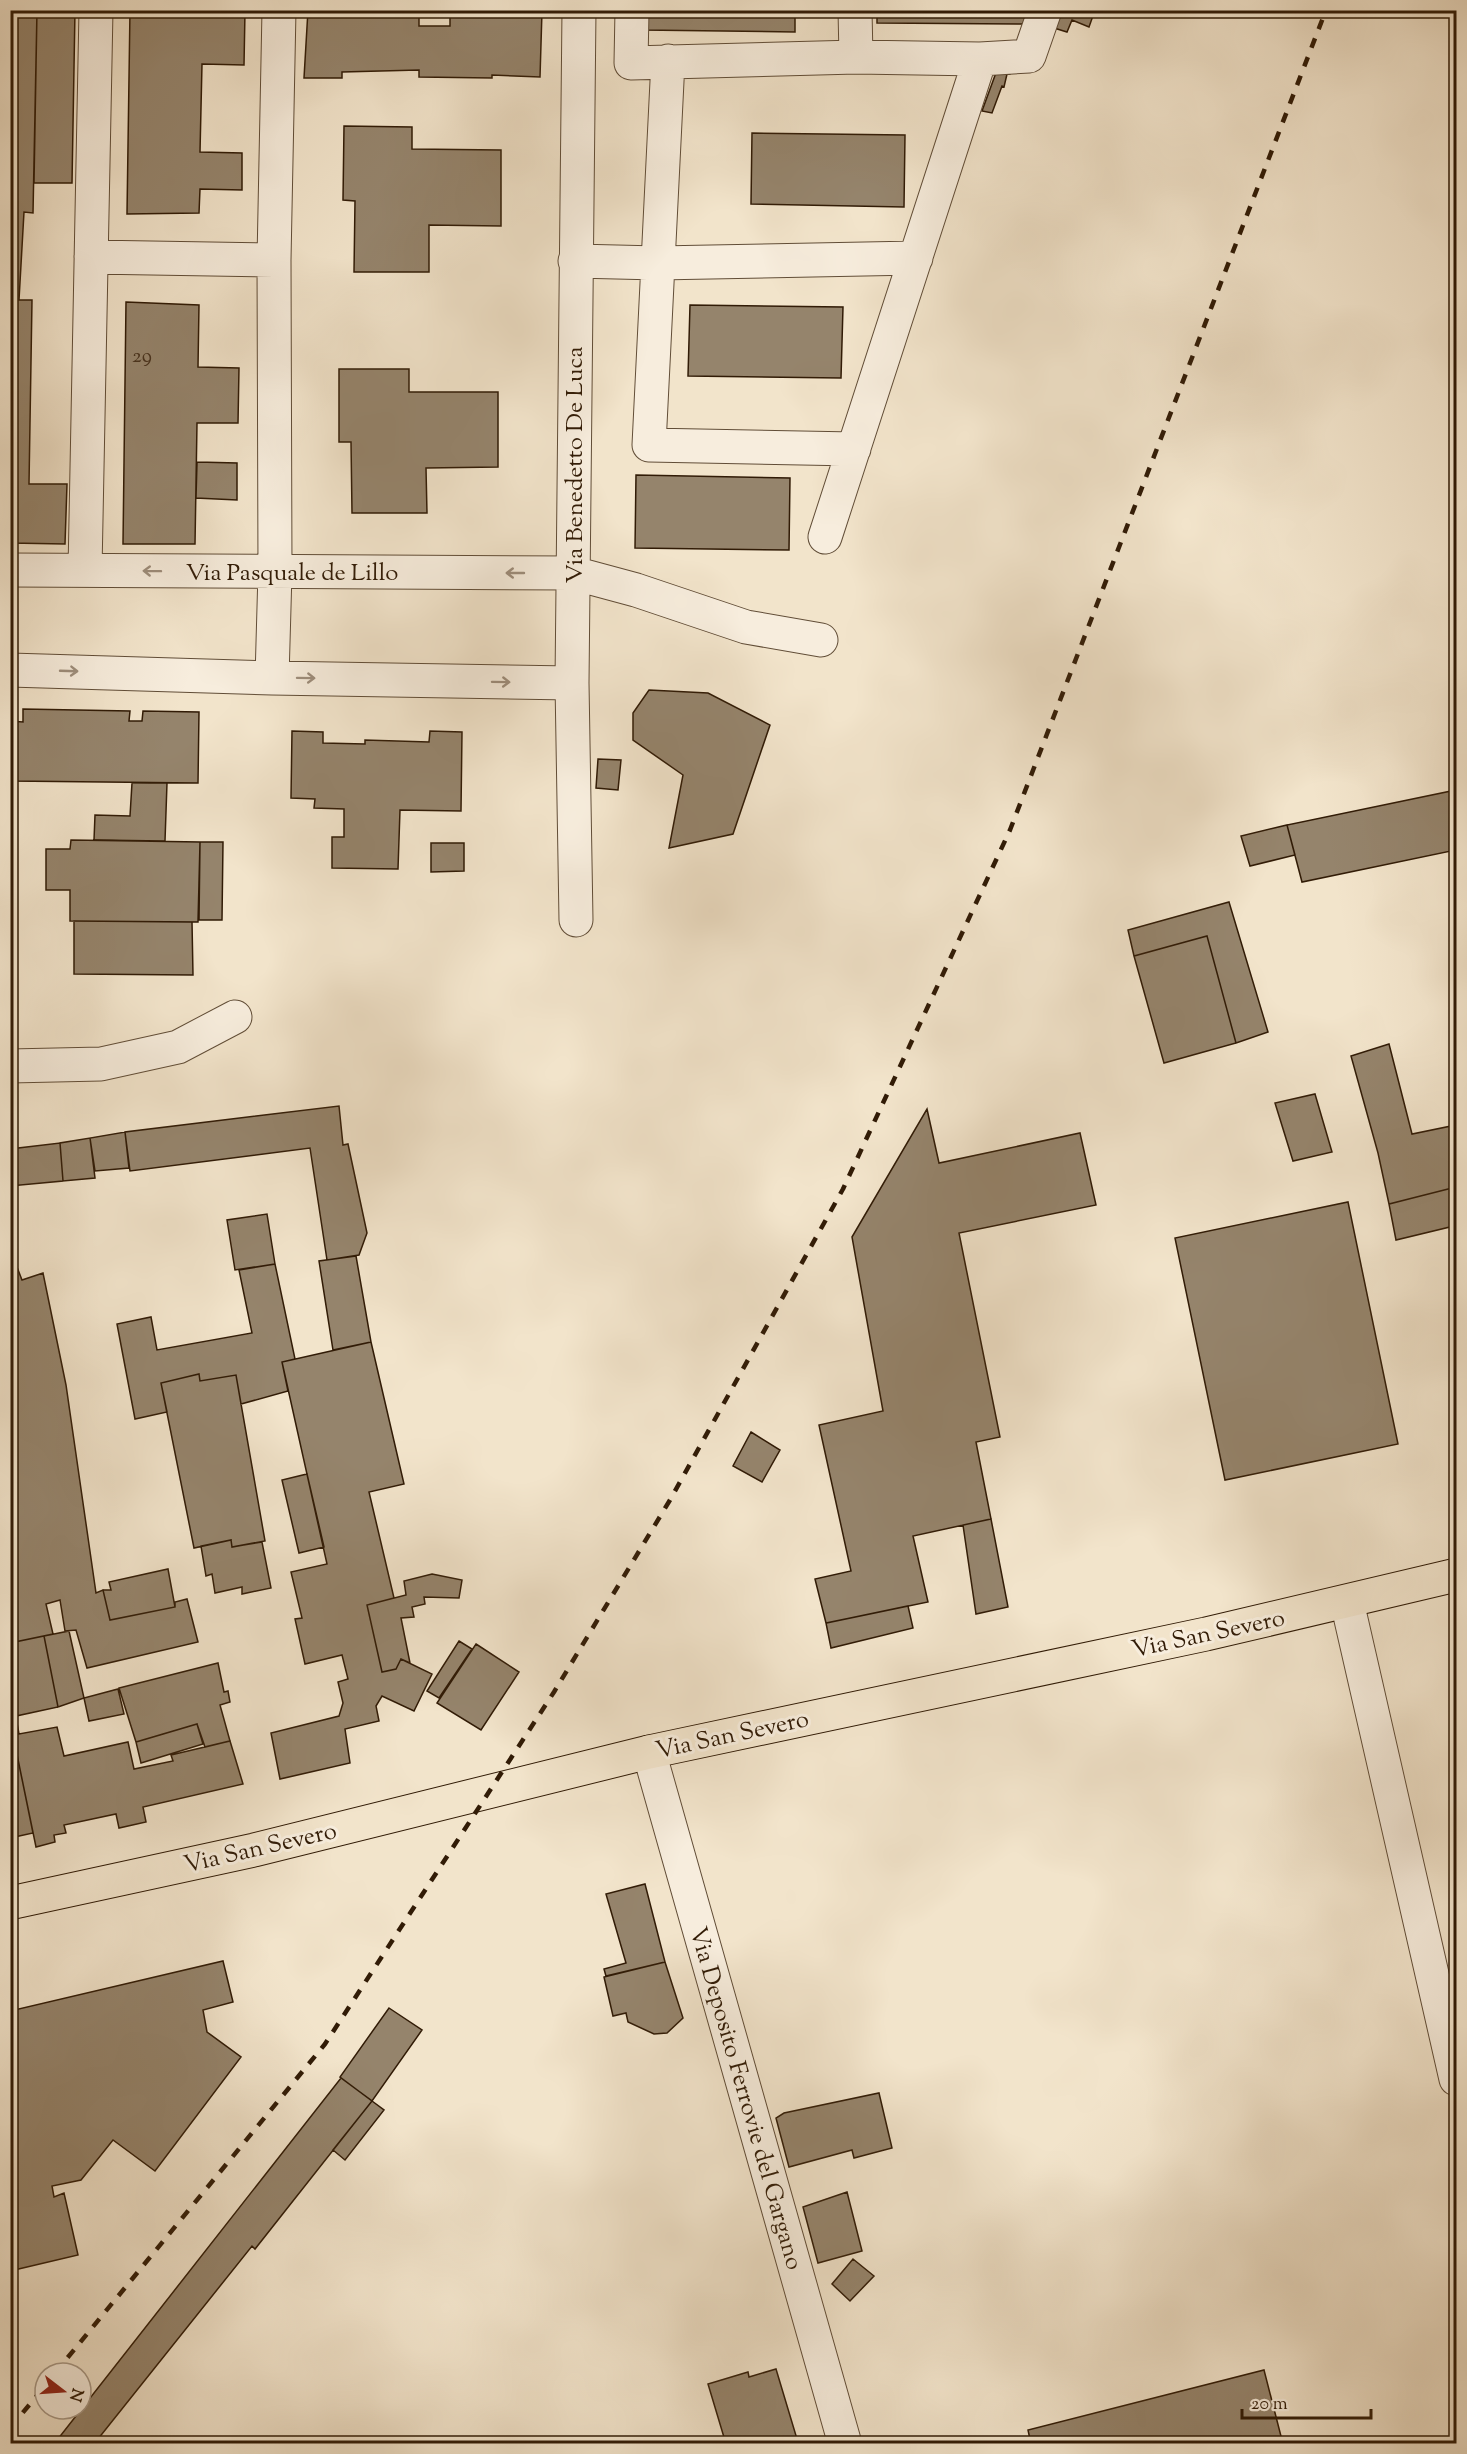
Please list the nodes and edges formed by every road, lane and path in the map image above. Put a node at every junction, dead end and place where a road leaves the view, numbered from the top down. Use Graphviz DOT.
graph roads {
  1 [pos="96,10"];
  2 [pos="279,10"];
  3 [pos="579,10"];
  4 [pos="632,10"];
  5 [pos="855,10"];
  6 [pos="1045,10"];
  7 [pos="856,57"];
  8 [pos="980,59"];
  9 [pos="668,61"];
  10 [pos="91,257"];
  11 [pos="916,258"];
  12 [pos="274,260"];
  13 [pos="575,261"];
  14 [pos="658,262"];
  15 [pos="854,449"];
  16 [pos="825,537"];
  17 [pos="10,570"];
  18 [pos="85,570"];
  19 [pos="275,572"];
  20 [pos="573,573"];
  21 [pos="821,640"];
  22 [pos="10,670"];
  23 [pos="272,678"];
  24 [pos="572,683"];
  25 [pos="576,920"];
  26 [pos="235,1017"];
  27 [pos="10,1066"];
  28 [pos="1456,1575"];
  29 [pos="1347,1602"];
  30 [pos="649,1752"];
  31 [pos="10,1903"];
  32 [pos="1456,2079"];
  33 [pos="845,2444"];
  1 -- 10 [label="street"];
  2 -- 12 [label="street"];
  3 -- 13 [label="street, Via Benedetto De Luca"];
  4 -- 9 [label="street"];
  5 -- 7 [label="street"];
  6 -- 8 [label="street"];
  7 -- 8 [label="street"];
  7 -- 9 [label="street"];
  8 -- 11 [label="street"];
  9 -- 14 [label="street"];
  10 -- 12 [label="street"];
  10 -- 18 [label="street"];
  11 -- 14 [label="street"];
  11 -- 15 [label="street"];
  12 -- 19 [label="street"];
  13 -- 14 [label="street"];
  13 -- 20 [label="street, Via Benedetto De Luca"];
  14 -- 15 [label="street"];
  15 -- 16 [label="street"];
  17 -- 18 [label="street, Via Pasquale de Lillo"];
  19 -- 18 [label="street, Via Pasquale de Lillo, one-way"];
  20 -- 19 [label="street, Via Pasquale de Lillo, one-way"];
  19 -- 23 [label="street"];
  20 -- 21 [label="street, Via Pasquale de Lillo"];
  20 -- 24 [label="street, Via Benedetto De Luca"];
  22 -- 23 [label="street, one-way"];
  23 -- 24 [label="street, one-way"];
  24 -- 25 [label="street, Via Benedetto De Luca"];
  26 -- 27 [label="street"];
  28 -- 29 [label="main road, Via San Severo"];
  29 -- 30 [label="main road, Via San Severo"];
  29 -- 32 [label="street"];
  30 -- 31 [label="main road, Via San Severo"];
  30 -- 33 [label="street, Via Deposito Ferrovie del Gargano"];
}
